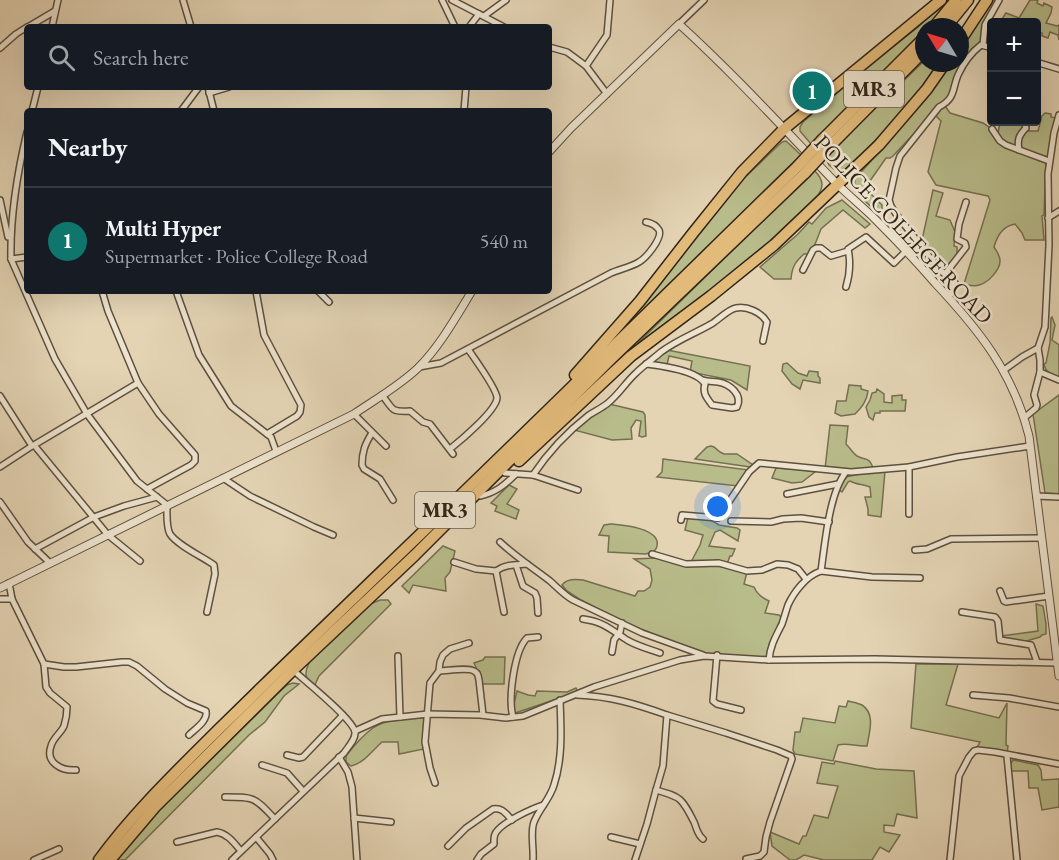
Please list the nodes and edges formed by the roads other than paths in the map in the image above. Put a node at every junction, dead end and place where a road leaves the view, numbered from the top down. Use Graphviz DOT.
graph roads {
  1 [pos="58,0"];
  2 [pos="183,0"];
  3 [pos="442,0"];
  4 [pos="452,0"];
  5 [pos="506,0"];
  6 [pos="610,0"];
  7 [pos="704,0"];
  8 [pos="941,0"];
  9 [pos="956,0"];
  10 [pos="968,0"];
  11 [pos="987,0"];
  12 [pos="999,0"];
  13 [pos="55,11"];
  14 [pos="481,15"];
  15 [pos="941,18"];
  16 [pos="953,18"];
  17 [pos="32,24"];
  18 [pos="53,24"];
  19 [pos="190,24"];
  20 [pos="454,24"];
  21 [pos="472,24"];
  22 [pos="498,24"];
  23 [pos="679,24"];
  24 [pos="969,27"];
  25 [pos="24,29"];
  26 [pos="983,45"];
  27 [pos="987,46"];
  28 [pos="0,48"];
  29 [pos="552,48"];
  30 [pos="915,48"];
  31 [pos="915,59"];
  32 [pos="1041,64"];
  33 [pos="586,66"];
  34 [pos="1059,69"];
  35 [pos="939,72"];
  36 [pos="37,90"];
  37 [pos="197,90"];
  38 [pos="208,90"];
  39 [pos="466,90"];
  40 [pos="607,94"];
  41 [pos="33,108"];
  42 [pos="183,108"];
  43 [pos="213,108"];
  44 [pos="464,108"];
  45 [pos="1059,115"];
  46 [pos="1025,126"];
  47 [pos="784,129"];
  48 [pos="992,129"];
  49 [pos="827,142"];
  50 [pos="24,145"];
  51 [pos="552,149"];
  52 [pos="1019,150"];
  53 [pos="1049,161"];
  54 [pos="801,169"];
  55 [pos="837,184"];
  56 [pos="0,200"];
  57 [pos="966,202"];
  58 [pos="1059,211"];
  59 [pos="1048,218"];
  60 [pos="646,222"];
  61 [pos="10,246"];
  62 [pos="848,251"];
  63 [pos="906,251"];
  64 [pos="24,257"];
  65 [pos="11,259"];
  66 [pos="803,270"];
  67 [pos="945,274"];
  68 [pos="846,287"];
  69 [pos="24,289"];
  70 [pos="26,294"];
  71 [pos="103,294"];
  72 [pos="177,294"];
  73 [pos="257,294"];
  74 [pos="321,294"];
  75 [pos="470,294"];
  76 [pos="949,297"];
  77 [pos="329,302"];
  78 [pos="763,341"];
  79 [pos="1038,348"];
  80 [pos="468,349"];
  81 [pos="631,356"];
  82 [pos="645,365"];
  83 [pos="419,367"];
  84 [pos="1004,370"];
  85 [pos="1040,372"];
  86 [pos="703,380"];
  87 [pos="1059,380"];
  88 [pos="138,383"];
  89 [pos="382,395"];
  90 [pos="0,396"];
  91 [pos="87,414"];
  92 [pos="354,414"];
  93 [pos="1024,418"];
  94 [pos="372,433"];
  95 [pos="267,434"];
  96 [pos="33,446"];
  97 [pos="386,446"];
  98 [pos="1030,446"];
  99 [pos="276,451"];
  100 [pos="0,466"];
  101 [pos="909,467"];
  102 [pos="846,472"];
  103 [pos="511,473"];
  104 [pos="533,475"];
  105 [pos="223,478"];
  106 [pos="475,482"];
  107 [pos="838,484"];
  108 [pos="147,489"];
  109 [pos="578,490"];
  110 [pos="787,494"];
  111 [pos="1036,496"];
  112 [pos="157,497"];
  113 [pos="1059,497"];
  114 [pos="393,500"];
  115 [pos="0,502"];
  116 [pos="167,505"];
  117 [pos="909,514"];
  118 [pos="94,517"];
  119 [pos="681,520"];
  120 [pos="731,521"];
  121 [pos="829,522"];
  122 [pos="108,535"];
  123 [pos="333,535"];
  124 [pos="1041,538"];
  125 [pos="500,542"];
  126 [pos="35,549"];
  127 [pos="915,550"];
  128 [pos="652,554"];
  129 [pos="415,555"];
  130 [pos="140,561"];
  131 [pos="454,562"];
  132 [pos="50,563"];
  133 [pos="526,564"];
  134 [pos="516,565"];
  135 [pos="496,571"];
  136 [pos="821,571"];
  137 [pos="920,578"];
  138 [pos="806,579"];
  139 [pos="9,584"];
  140 [pos="0,588"];
  141 [pos="1000,591"];
  142 [pos="1049,596"];
  143 [pos="0,599"];
  144 [pos="12,599"];
  145 [pos="207,612"];
  146 [pos="504,612"];
  147 [pos="962,612"];
  148 [pos="538,613"];
  149 [pos="583,619"];
  150 [pos="622,623"];
  151 [pos="618,634"];
  152 [pos="538,637"];
  153 [pos="469,643"];
  154 [pos="612,652"];
  155 [pos="660,653"];
  156 [pos="398,656"];
  157 [pos="704,656"];
  158 [pos="717,656"];
  159 [pos="769,660"];
  160 [pos="1037,662"];
  161 [pos="1058,662"];
  162 [pos="44,664"];
  163 [pos="293,670"];
  164 [pos="438,671"];
  165 [pos="1059,676"];
  166 [pos="575,695"];
  167 [pos="973,695"];
  168 [pos="560,700"];
  169 [pos="1059,706"];
  170 [pos="741,711"];
  171 [pos="428,714"];
  172 [pos="343,715"];
  173 [pos="483,715"];
  174 [pos="667,715"];
  175 [pos="400,717"];
  176 [pos="513,717"];
  177 [pos="355,731"];
  178 [pos="189,735"];
  179 [pos="287,755"];
  180 [pos="1007,756"];
  181 [pos="339,758"];
  182 [pos="1059,764"];
  183 [pos="262,765"];
  184 [pos="76,770"];
  185 [pos="435,783"];
  186 [pos="656,790"];
  187 [pos="303,791"];
  188 [pos="225,796"];
  189 [pos="545,805"];
  190 [pos="354,818"];
  191 [pos="275,819"];
  192 [pos="512,820"];
  193 [pos="391,822"];
  194 [pos="256,837"];
  195 [pos="611,837"];
  196 [pos="703,839"];
  197 [pos="177,842"];
  198 [pos="640,844"];
  199 [pos="448,846"];
  200 [pos="58,849"];
  201 [pos="241,851"];
  202 [pos="746,859"];
  203 [pos="34,860"];
  204 [pos="99,860"];
  205 [pos="110,860"];
  206 [pos="232,860"];
  207 [pos="273,860"];
  208 [pos="357,860"];
  209 [pos="477,860"];
  210 [pos="533,860"];
  211 [pos="635,860"];
  212 [pos="950,860"];
  213 [pos="1017,860"];
  1 -- 13 [label="street"];
  2 -- 19 [label="street"];
  3 -- 20 [label="street"];
  4 -- 14 [label="street"];
  5 -- 14 [label="street"];
  6 -- 33 [label="street"];
  7 -- 23 [label="street"];
  8 -- 47 [label="highway"];
  9 -- 15 [label="highway"];
  10 -- 16 [label="highway"];
  11 -- 24 [label="highway"];
  12 -- 26 [label="street"];
  13 -- 17 [label="street"];
  13 -- 18 [label="street"];
  14 -- 21 [label="street"];
  14 -- 22 [label="street"];
  23 -- 40 [label="street"];
  23 -- 47 [label="street, POLICE COLLEGE ROAD"];
  25 -- 28 [label="street"];
  26 -- 27 [label="street"];
  26 -- 67 [label="street"];
  29 -- 33 [label="street"];
  30 -- 49 [label="highway, MR3"];
  31 -- 49 [label="highway, MR3"];
  32 -- 34 [label="street"];
  33 -- 40 [label="street"];
  35 -- 55 [label="highway"];
  36 -- 41 [label="street"];
  37 -- 42 [label="street"];
  38 -- 43 [label="street"];
  39 -- 44 [label="street"];
  40 -- 51 [label="street"];
  45 -- 53 [label="street"];
  46 -- 52 [label="street"];
  47 -- 55 [label="street, POLICE COLLEGE ROAD"];
  47 -- 106 [label="highway"];
  48 -- 52 [label="street"];
  49 -- 54 [label="highway, MR3, bridge"];
  50 -- 61 [label="street"];
  52 -- 53 [label="street"];
  53 -- 59 [label="street"];
  54 -- 106 [label="highway, MR3"];
  54 -- 129 [label="highway, MR3"];
  55 -- 63 [label="street, POLICE COLLEGE ROAD"];
  55 -- 81 [label="highway"];
  56 -- 61 [label="street"];
  57 -- 67 [label="street"];
  58 -- 59 [label="street"];
  59 -- 79 [label="street"];
  60 -- 80 [label="street"];
  61 -- 65 [label="street"];
  62 -- 63 [label="street"];
  62 -- 66 [label="street"];
  62 -- 68 [label="street"];
  63 -- 76 [label="street, POLICE COLLEGE ROAD"];
  64 -- 65 [label="street"];
  65 -- 69 [label="street"];
  67 -- 76 [label="street"];
  70 -- 91 [label="street"];
  71 -- 88 [label="street"];
  72 -- 95 [label="street"];
  73 -- 95 [label="street"];
  74 -- 77 [label="street"];
  75 -- 83 [label="street"];
  76 -- 84 [label="street, POLICE COLLEGE ROAD"];
  78 -- 82 [label="street"];
  79 -- 84 [label="street"];
  79 -- 85 [label="street"];
  80 -- 83 [label="street"];
  80 -- 89 [label="street"];
  81 -- 82 [label="street"];
  81 -- 103 [label="highway"];
  82 -- 86 [label="street"];
  82 -- 104 [label="street"];
  83 -- 89 [label="street"];
  84 -- 93 [label="street, POLICE COLLEGE ROAD"];
  85 -- 87 [label="street"];
  85 -- 93 [label="street"];
  86 -- 86 [label="street"];
  88 -- 91 [label="street"];
  88 -- 108 [label="street"];
  89 -- 92 [label="street"];
  90 -- 96 [label="street"];
  91 -- 96 [label="street"];
  91 -- 108 [label="street"];
  92 -- 94 [label="street"];
  92 -- 99 [label="street"];
  93 -- 98 [label="street, POLICE COLLEGE ROAD"];
  94 -- 97 [label="street"];
  94 -- 114 [label="street"];
  95 -- 99 [label="street"];
  96 -- 100 [label="street"];
  96 -- 118 [label="street"];
  98 -- 101 [label="street"];
  98 -- 111 [label="street, POLICE COLLEGE ROAD"];
  99 -- 105 [label="street"];
  101 -- 102 [label="street"];
  101 -- 117 [label="street"];
  102 -- 107 [label="street"];
  102 -- 119 [label="street"];
  103 -- 104 [label="street"];
  103 -- 129 [label="highway"];
  104 -- 109 [label="street"];
  105 -- 116 [label="street"];
  105 -- 123 [label="street"];
  106 -- 204 [label="highway, MR3"];
  107 -- 110 [label="street"];
  107 -- 121 [label="street"];
  108 -- 112 [label="street"];
  111 -- 113 [label="street"];
  111 -- 124 [label="street, POLICE COLLEGE ROAD"];
  112 -- 116 [label="street"];
  112 -- 118 [label="street"];
  115 -- 126 [label="street"];
  116 -- 122 [label="street"];
  116 -- 145 [label="street"];
  118 -- 122 [label="street"];
  118 -- 126 [label="street"];
  120 -- 121 [label="street"];
  121 -- 136 [label="street"];
  122 -- 130 [label="street"];
  122 -- 132 [label="street"];
  124 -- 127 [label="street"];
  124 -- 142 [label="street, POLICE COLLEGE ROAD"];
  125 -- 133 [label="street"];
  126 -- 132 [label="street"];
  128 -- 138 [label="street"];
  129 -- 163 [label="highway, MR3"];
  131 -- 135 [label="street"];
  132 -- 139 [label="street"];
  133 -- 134 [label="street"];
  133 -- 150 [label="street"];
  134 -- 135 [label="street"];
  134 -- 148 [label="street"];
  135 -- 146 [label="street"];
  136 -- 137 [label="street"];
  136 -- 138 [label="street"];
  138 -- 159 [label="street"];
  139 -- 140 [label="street"];
  139 -- 144 [label="street"];
  141 -- 142 [label="street"];
  142 -- 161 [label="street, POLICE COLLEGE ROAD"];
  143 -- 144 [label="street"];
  144 -- 162 [label="street"];
  147 -- 160 [label="street"];
  149 -- 151 [label="street"];
  150 -- 151 [label="street"];
  150 -- 157 [label="street"];
  151 -- 154 [label="street"];
  151 -- 155 [label="street"];
  152 -- 176 [label="street"];
  153 -- 164 [label="street"];
  156 -- 175 [label="street"];
  157 -- 158 [label="street"];
  157 -- 166 [label="street"];
  158 -- 159 [label="street"];
  158 -- 170 [label="street"];
  159 -- 160 [label="street"];
  160 -- 161 [label="street"];
  161 -- 165 [label="street, POLICE COLLEGE ROAD"];
  162 -- 178 [label="street"];
  162 -- 184 [label="street"];
  163 -- 172 [label="street"];
  163 -- 205 [label="highway, MR3"];
  164 -- 171 [label="street"];
  164 -- 173 [label="street"];
  166 -- 168 [label="street"];
  166 -- 174 [label="street"];
  167 -- 169 [label="street"];
  168 -- 176 [label="street"];
  168 -- 189 [label="street"];
  171 -- 173 [label="street"];
  171 -- 175 [label="street"];
  171 -- 185 [label="street"];
  172 -- 177 [label="street"];
  172 -- 179 [label="street"];
  173 -- 176 [label="street"];
  174 -- 186 [label="street"];
  174 -- 202 [label="street"];
  175 -- 177 [label="street"];
  177 -- 181 [label="street"];
  180 -- 182 [label="street"];
  180 -- 212 [label="street"];
  180 -- 213 [label="street"];
  181 -- 187 [label="street"];
  181 -- 190 [label="street"];
  183 -- 187 [label="street"];
  186 -- 196 [label="street"];
  186 -- 198 [label="street"];
  187 -- 191 [label="street"];
  188 -- 191 [label="street"];
  189 -- 192 [label="street"];
  189 -- 210 [label="street"];
  190 -- 193 [label="street"];
  190 -- 208 [label="street"];
  191 -- 194 [label="street"];
  192 -- 199 [label="street"];
  192 -- 209 [label="street"];
  194 -- 201 [label="street"];
  194 -- 207 [label="street"];
  195 -- 198 [label="street"];
  197 -- 201 [label="street"];
  198 -- 211 [label="street"];
  200 -- 203 [label="street"];
  201 -- 206 [label="street"];
}
